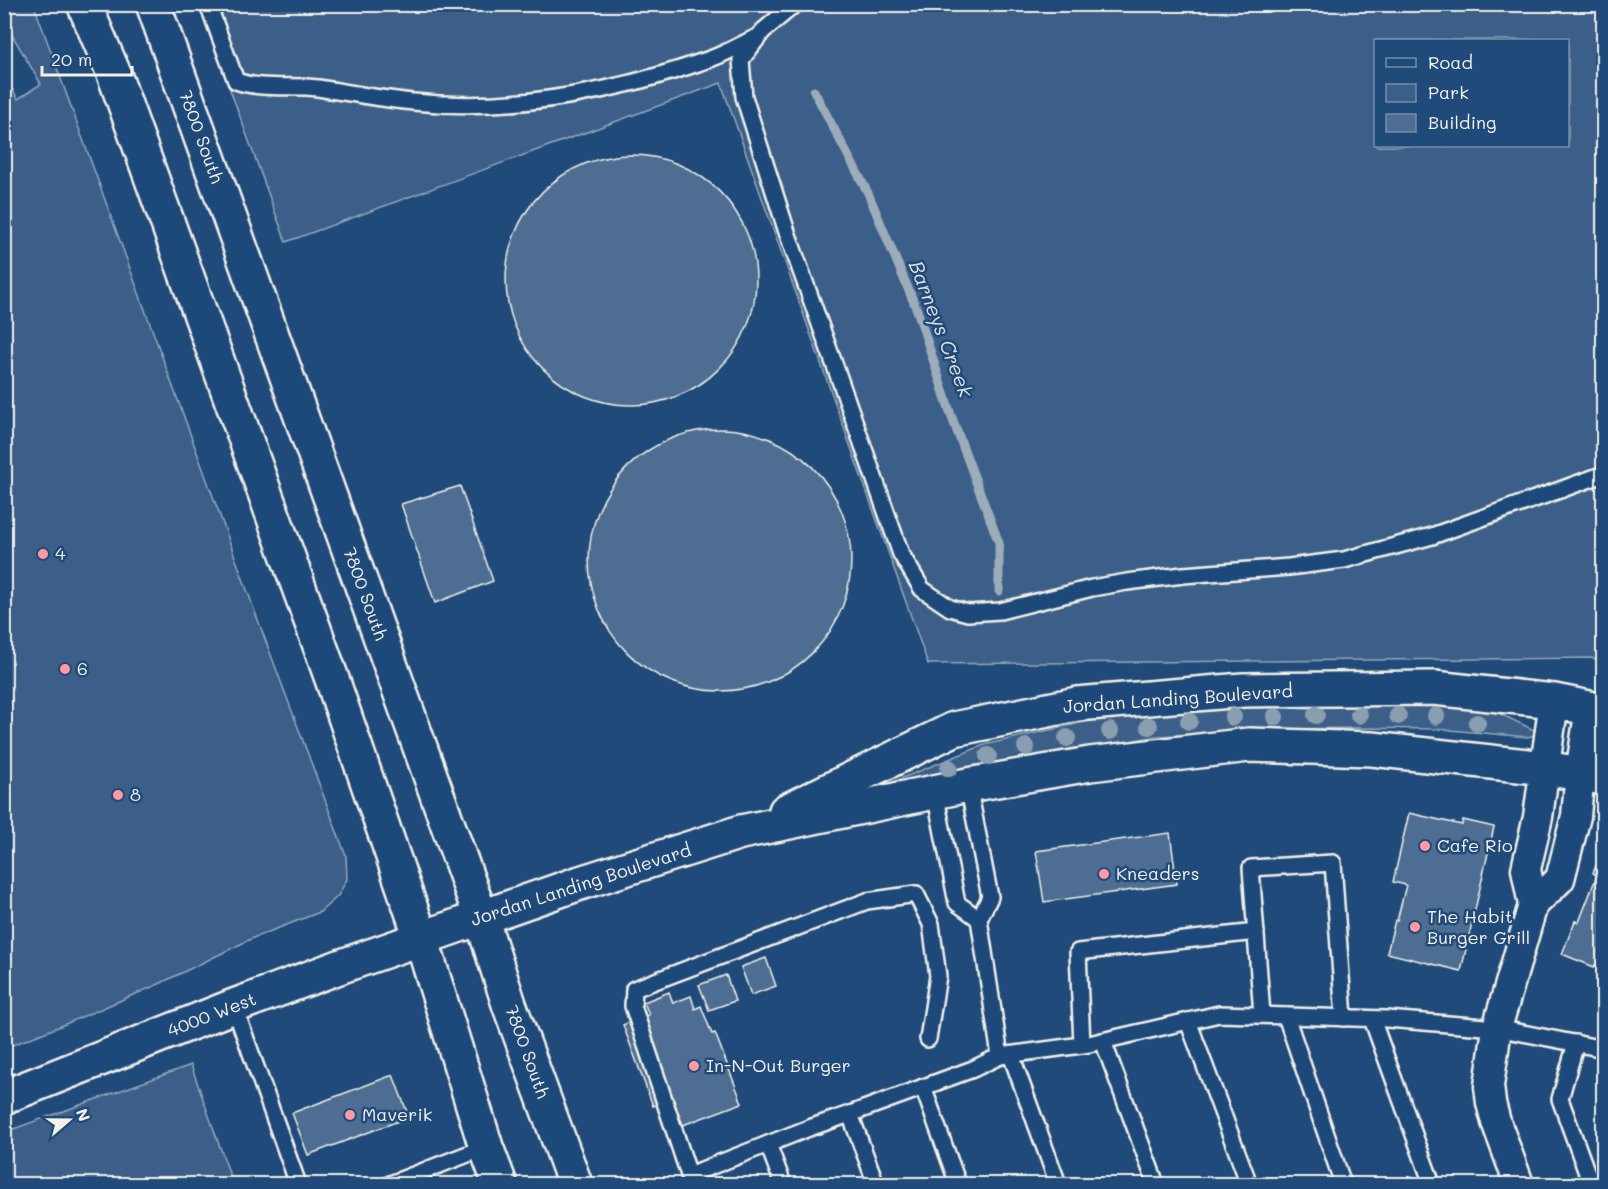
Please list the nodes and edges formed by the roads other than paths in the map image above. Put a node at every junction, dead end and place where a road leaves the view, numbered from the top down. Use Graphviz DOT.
graph roads {
  1 [pos="84,4"];
  2 [pos="153,4"];
  3 [pos="208,4"];
  4 [pos="795,4"];
  5 [pos="758,37"];
  6 [pos="1604,474"];
  7 [pos="1554,701"];
  8 [pos="1597,709"];
  9 [pos="1545,768"];
  10 [pos="1592,775"];
  11 [pos="968,785"];
  12 [pos="935,793"];
  13 [pos="741,832"];
  14 [pos="1533,905"];
  15 [pos="482,917"];
  16 [pos="979,919"];
  17 [pos="1256,932"];
  18 [pos="421,938"];
  19 [pos="234,1006"];
  20 [pos="1262,1015"];
  21 [pos="1286,1016"];
  22 [pos="1344,1018"];
  23 [pos="1372,1019"];
  24 [pos="1188,1021"];
  25 [pos="1497,1028"];
  26 [pos="928,1040"];
  27 [pos="1103,1041"];
  28 [pos="1576,1043"];
  29 [pos="1082,1045"];
  30 [pos="1604,1049"];
  31 [pos="1006,1056"];
  32 [pos="922,1087"];
  33 [pos="4,1097"];
  34 [pos="850,1114"];
  35 [pos="768,1144"];
  36 [pos="486,1147"];
  37 [pos="690,1180"];
  38 [pos="298,1185"];
  39 [pos="390,1185"];
  40 [pos="500,1185"];
  41 [pos="575,1185"];
  42 [pos="783,1185"];
  43 [pos="876,1185"];
  44 [pos="958,1185"];
  45 [pos="1058,1185"];
  46 [pos="1156,1185"];
  47 [pos="1249,1185"];
  48 [pos="1343,1185"];
  49 [pos="1432,1185"];
  50 [pos="1519,1185"];
  51 [pos="1591,1185"];
  1 -- 18 [label="main road"];
  2 -- 15 [label="main road, 7800 South"];
  3 -- 5 [label="lane"];
  4 -- 5 [label="lane"];
  5 -- 6 [label="lane"];
  7 -- 8 [label="main road, Jordan Landing Boulevard"];
  7 -- 9 [label="street"];
  7 -- 13 [label="main road, Jordan Landing Boulevard"];
  8 -- 10 [label="street"];
  9 -- 10 [label="main road, Jordan Landing Boulevard"];
  9 -- 11 [label="main road, Jordan Landing Boulevard"];
  9 -- 14 [label="street"];
  10 -- 14 [label="street"];
  11 -- 12 [label="main road, Jordan Landing Boulevard"];
  11 -- 16 [label="lane"];
  12 -- 13 [label="main road, Jordan Landing Boulevard"];
  12 -- 16 [label="lane"];
  13 -- 15 [label="main road, Jordan Landing Boulevard"];
  14 -- 25 [label="street"];
  15 -- 18 [label="main road, Jordan Landing Boulevard"];
  15 -- 41 [label="main road, 7800 South"];
  16 -- 31 [label="lane"];
  17 -- 20 [label="lane"];
  17 -- 22 [label="lane"];
  17 -- 29 [label="lane"];
  18 -- 19 [label="main road, 4000 West"];
  18 -- 36 [label="main road"];
  19 -- 33 [label="main road, 4000 West"];
  19 -- 38 [label="lane"];
  20 -- 21 [label="lane"];
  20 -- 24 [label="lane"];
  21 -- 22 [label="lane"];
  21 -- 48 [label="lane"];
  22 -- 23 [label="lane"];
  23 -- 25 [label="lane"];
  23 -- 49 [label="lane"];
  24 -- 27 [label="lane"];
  24 -- 47 [label="lane"];
  25 -- 28 [label="lane"];
  25 -- 50 [label="street"];
  26 -- 37 [label="lane"];
  27 -- 29 [label="lane"];
  27 -- 46 [label="lane"];
  28 -- 30 [label="lane"];
  28 -- 51 [label="lane"];
  29 -- 31 [label="lane"];
  31 -- 32 [label="lane"];
  31 -- 45 [label="lane"];
  32 -- 34 [label="lane"];
  32 -- 44 [label="lane"];
  34 -- 35 [label="lane"];
  34 -- 43 [label="lane"];
  35 -- 37 [label="lane"];
  35 -- 42 [label="lane"];
  36 -- 39 [label="lane"];
  36 -- 40 [label="main road"];
}
